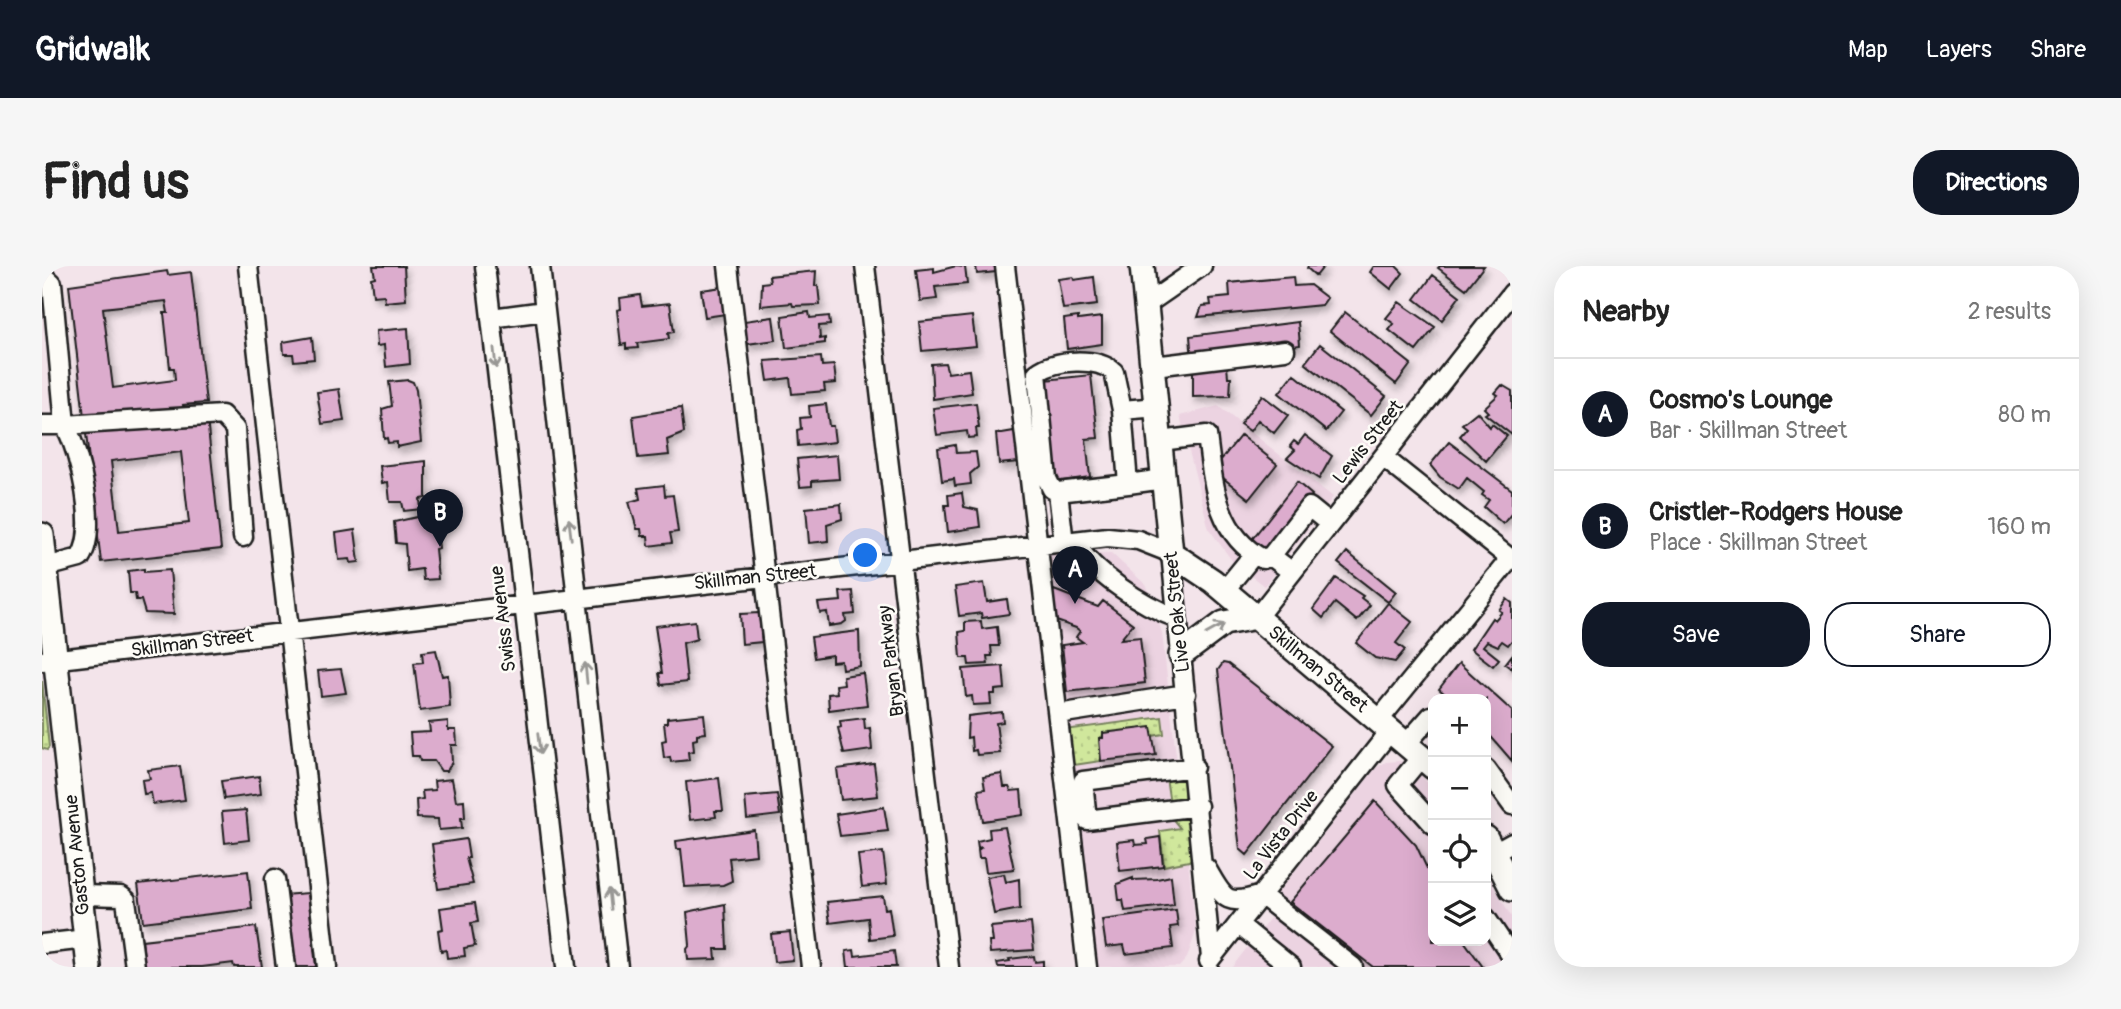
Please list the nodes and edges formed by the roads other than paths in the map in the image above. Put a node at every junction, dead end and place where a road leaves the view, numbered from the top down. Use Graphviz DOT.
graph roads {
  1 [pos="248,266"];
  2 [pos="485,266"];
  3 [pos="540,266"];
  4 [pos="728,266"];
  5 [pos="865,266"];
  6 [pos="1005,266"];
  7 [pos="1142,266"];
  8 [pos="1202,266"];
  9 [pos="42,274"];
  10 [pos="1512,293"];
  11 [pos="1147,304"];
  12 [pos="545,311"];
  13 [pos="491,318"];
  14 [pos="1284,350"];
  15 [pos="1154,366"];
  16 [pos="1158,407"];
  17 [pos="1122,410"];
  18 [pos="42,425"];
  19 [pos="65,425"];
  20 [pos="1161,441"];
  21 [pos="1383,457"];
  22 [pos="1164,479"];
  23 [pos="1128,484"];
  24 [pos="1058,492"];
  25 [pos="1330,524"];
  26 [pos="42,535"];
  27 [pos="243,537"];
  28 [pos="1069,542"];
  29 [pos="1036,546"];
  30 [pos="1171,554"];
  31 [pos="1262,555"];
  32 [pos="1511,559"];
  33 [pos="900,562"];
  34 [pos="46,567"];
  35 [pos="1292,572"];
  36 [pos="766,576"];
  37 [pos="1224,591"];
  38 [pos="578,596"];
  39 [pos="522,603"];
  40 [pos="1256,617"];
  41 [pos="1177,618"];
  42 [pos="289,631"];
  43 [pos="1181,655"];
  44 [pos="49,660"];
  45 [pos="1186,694"];
  46 [pos="1058,714"];
  47 [pos="1428,719"];
  48 [pos="1407,743"];
  49 [pos="1194,768"];
  50 [pos="1491,776"];
  51 [pos="1512,805"];
  52 [pos="1198,806"];
  53 [pos="1429,820"];
  54 [pos="1497,845"];
  55 [pos="1204,865"];
  56 [pos="275,879"];
  57 [pos="1512,889"];
  58 [pos="82,895"];
  59 [pos="1261,895"];
  60 [pos="1238,924"];
  61 [pos="1491,926"];
  62 [pos="86,939"];
  63 [pos="42,944"];
  64 [pos="1512,957"];
  65 [pos="1213,964"];
  66 [pos="89,967"];
  67 [pos="135,967"];
  68 [pos="286,967"];
  69 [pos="327,967"];
  70 [pos="566,967"];
  71 [pos="618,967"];
  72 [pos="811,967"];
  73 [pos="948,967"];
  74 [pos="1087,967"];
  75 [pos="1291,967"];
  76 [pos="1353,967"];
  1 -- 42 [label="street"];
  2 -- 13 [label="street, Swiss Avenue"];
  3 -- 12 [label="street"];
  4 -- 36 [label="street"];
  5 -- 33 [label="street, Bryan Parkway"];
  6 -- 29 [label="street"];
  7 -- 11 [label="main road, Live Oak Street"];
  8 -- 11 [label="street"];
  9 -- 19 [label="street"];
  10 -- 21 [label="street, Lewis Street"];
  11 -- 15 [label="main road, Live Oak Street"];
  12 -- 13 [label="street"];
  38 -- 12 [label="street, one-way"];
  13 -- 39 [label="street, Swiss Avenue, one-way"];
  14 -- 15 [label="street"];
  15 -- 16 [label="main road, Live Oak Street"];
  16 -- 17 [label="street"];
  16 -- 20 [label="main road, Live Oak Street"];
  17 -- 23 [label="street"];
  17 -- 24 [label="street"];
  18 -- 19 [label="street"];
  19 -- 27 [label="street"];
  19 -- 34 [label="street"];
  20 -- 22 [label="main road, Live Oak Street"];
  20 -- 31 [label="street"];
  21 -- 25 [label="street, Lewis Street"];
  21 -- 32 [label="street"];
  22 -- 23 [label="street"];
  22 -- 30 [label="main road, Live Oak Street"];
  23 -- 24 [label="street"];
  24 -- 28 [label="street"];
  25 -- 31 [label="street"];
  25 -- 35 [label="street, Lewis Street"];
  26 -- 34 [label="main road, Gaston Avenue"];
  28 -- 29 [label="street, Skillman Street"];
  28 -- 30 [label="street, Skillman Street"];
  28 -- 41 [label="street"];
  29 -- 33 [label="street, Skillman Street"];
  29 -- 46 [label="street"];
  30 -- 37 [label="main road, Skillman Street"];
  30 -- 41 [label="street, Live Oak Street"];
  31 -- 35 [label="street"];
  31 -- 37 [label="street"];
  32 -- 48 [label="street, La Vista Drive"];
  33 -- 36 [label="street, Skillman Street"];
  33 -- 73 [label="street, Bryan Parkway"];
  34 -- 44 [label="main road, Gaston Avenue"];
  35 -- 40 [label="street, Lewis Street"];
  36 -- 38 [label="street, Skillman Street"];
  36 -- 72 [label="street"];
  37 -- 40 [label="main road, Skillman Street"];
  38 -- 39 [label="street, Skillman Street"];
  71 -- 38 [label="street, one-way"];
  39 -- 42 [label="street, Skillman Street"];
  39 -- 70 [label="street, Swiss Avenue, one-way"];
  43 -- 40 [label="main road, one-way"];
  40 -- 48 [label="main road, Skillman Street"];
  41 -- 43 [label="street, Live Oak Street"];
  42 -- 44 [label="street, Skillman Street"];
  42 -- 69 [label="street"];
  43 -- 45 [label="street, Live Oak Street"];
  44 -- 58 [label="main road, Gaston Avenue"];
  45 -- 46 [label="street"];
  45 -- 49 [label="street, Live Oak Street"];
  46 -- 74 [label="street"];
  47 -- 48 [label="street"];
  48 -- 53 [label="street"];
  48 -- 59 [label="street, La Vista Drive"];
  49 -- 52 [label="street, Live Oak Street"];
  49 -- 52 [label="street"];
  50 -- 51 [label="street"];
  52 -- 55 [label="street, Live Oak Street"];
  54 -- 57 [label="main road"];
  55 -- 59 [label="street"];
  55 -- 65 [label="street, Live Oak Street"];
  56 -- 68 [label="street"];
  58 -- 62 [label="main road, Gaston Avenue"];
  58 -- 67 [label="street"];
  59 -- 60 [label="street, La Vista Drive"];
  59 -- 76 [label="street"];
  60 -- 65 [label="street, La Vista Drive"];
  60 -- 75 [label="street"];
  61 -- 64 [label="street"];
  62 -- 63 [label="street"];
  62 -- 66 [label="main road, Gaston Avenue"];
}
